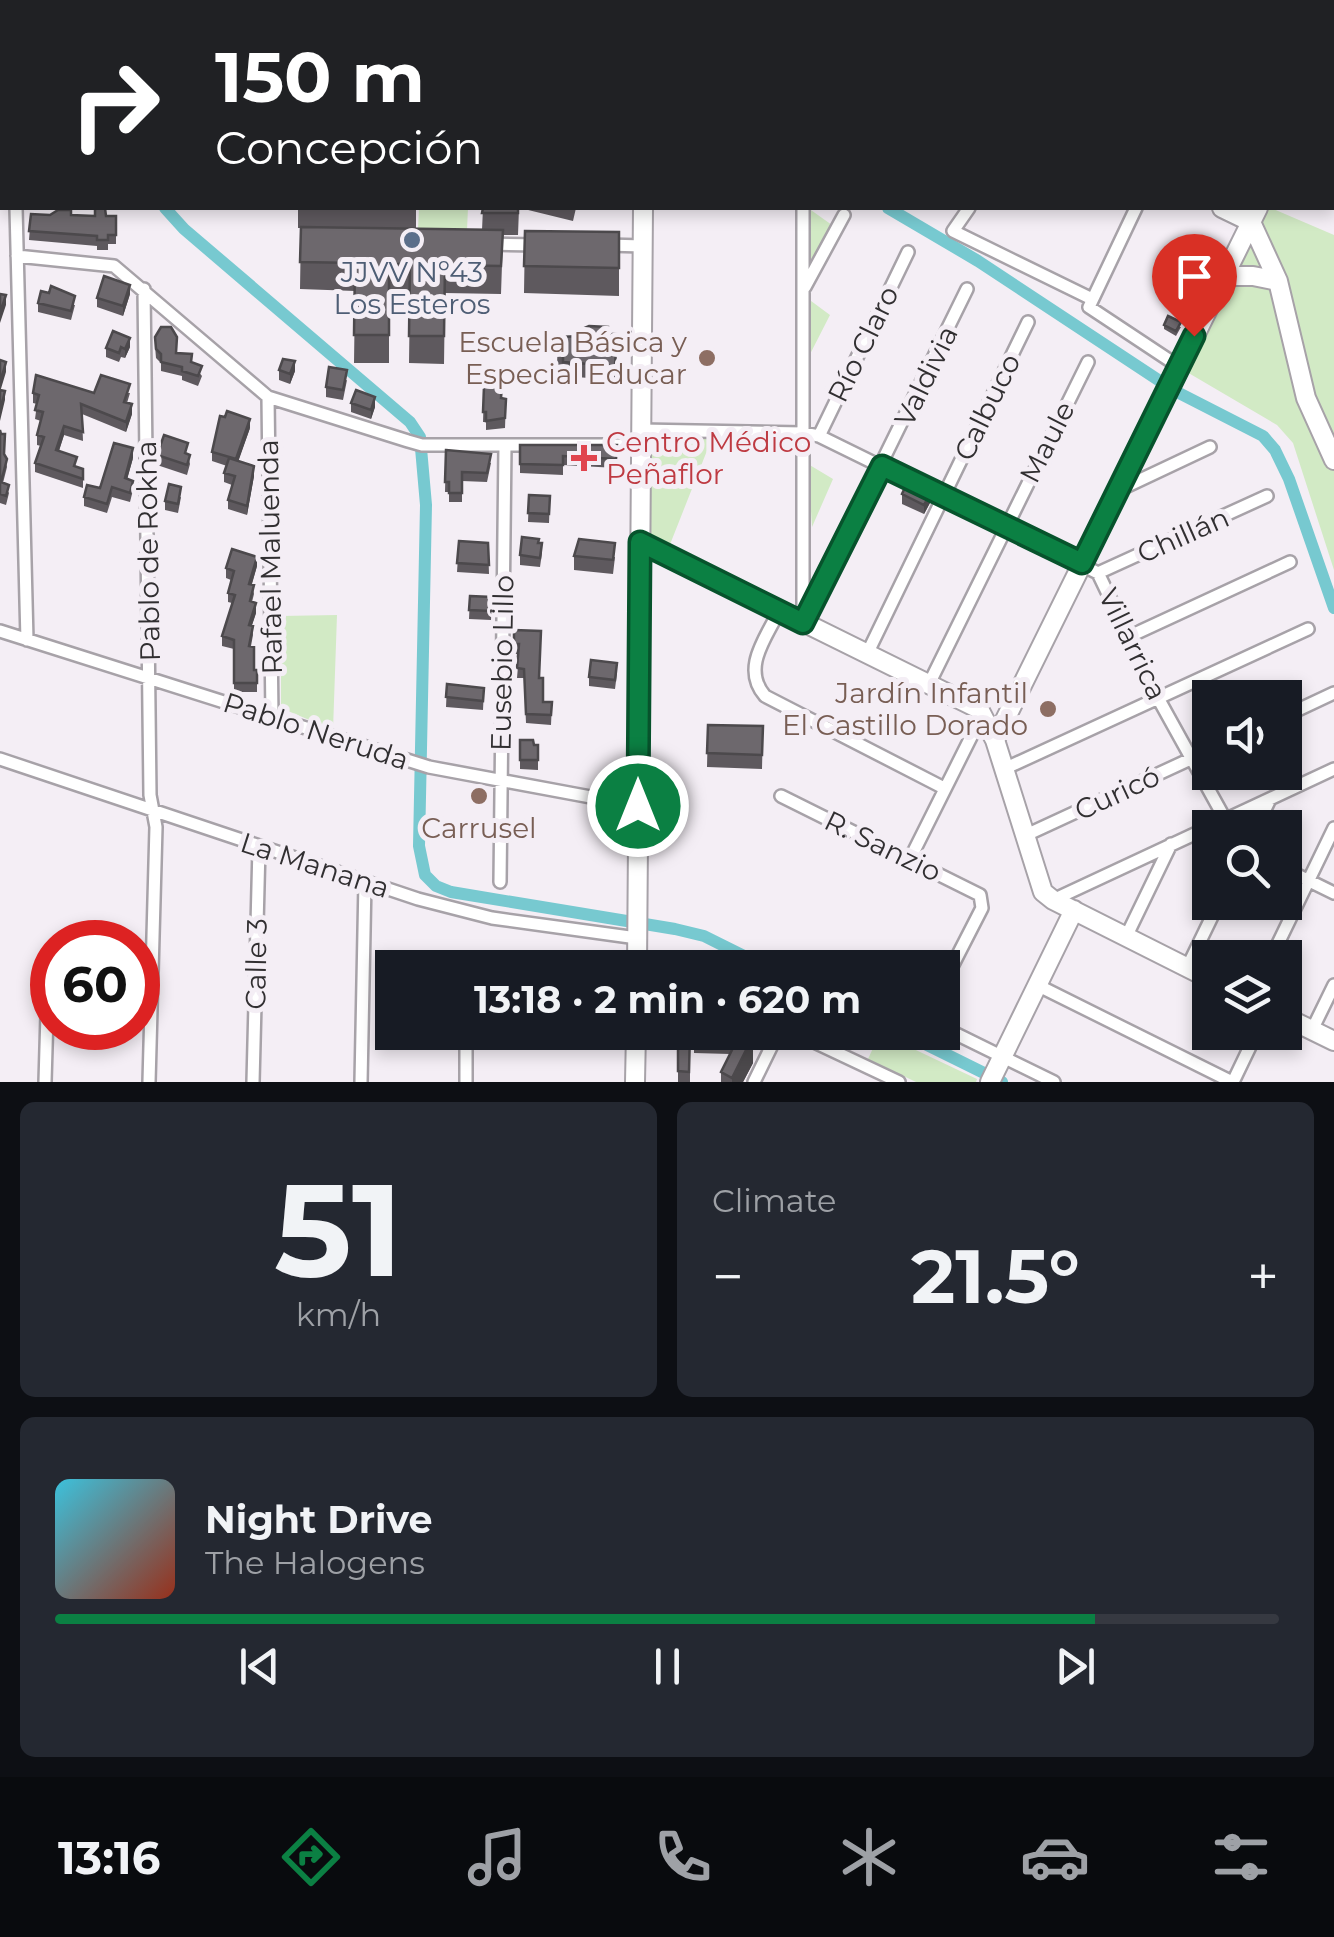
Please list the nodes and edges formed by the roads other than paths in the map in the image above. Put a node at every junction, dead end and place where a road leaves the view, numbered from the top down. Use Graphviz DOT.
graph roads {
  1 [pos="16,210"];
  2 [pos="643,210"];
  3 [pos="803,210"];
  4 [pos="968,210"];
  5 [pos="1135,210"];
  6 [pos="1255,214"];
  7 [pos="844,215"];
  8 [pos="468,244"];
  9 [pos="558,245"];
  10 [pos="593,245"];
  11 [pos="643,246"];
  12 [pos="908,252"];
  13 [pos="17,256"];
  14 [pos="1224,276"];
  15 [pos="1278,281"];
  16 [pos="144,290"];
  17 [pos="968,290"];
  18 [pos="803,291"];
  19 [pos="1091,303"];
  20 [pos="1028,322"];
  21 [pos="1088,362"];
  22 [pos="1172,378"];
  23 [pos="268,397"];
  24 [pos="803,433"];
  25 [pos="819,436"];
  26 [pos="641,438"];
  27 [pos="505,445"];
  28 [pos="1210,448"];
  29 [pos="1334,460"];
  30 [pos="882,466"];
  31 [pos="1117,490"];
  32 [pos="943,496"];
  33 [pos="1267,496"];
  34 [pos="1005,526"];
  35 [pos="640,542"];
  36 [pos="1290,562"];
  37 [pos="1090,568"];
  38 [pos="779,611"];
  39 [pos="803,623"];
  40 [pos="1308,629"];
  41 [pos="0,630"];
  42 [pos="1128,637"];
  43 [pos="26,640"];
  44 [pos="867,654"];
  45 [pos="150,678"];
  46 [pos="928,684"];
  47 [pos="1334,693"];
  48 [pos="1158,698"];
  49 [pos="1302,708"];
  50 [pos="982,713"];
  51 [pos="272,717"];
  52 [pos="995,740"];
  53 [pos="1192,758"];
  54 [pos="0,759"];
  55 [pos="1004,769"];
  56 [pos="1334,770"];
  57 [pos="501,780"];
  58 [pos="944,788"];
  59 [pos="781,796"];
  60 [pos="1270,798"];
  61 [pos="638,806"];
  62 [pos="1250,810"];
  63 [pos="1264,810"];
  64 [pos="154,812"];
  65 [pos="1334,828"];
  66 [pos="1024,836"];
  67 [pos="1192,836"];
  68 [pos="1171,844"];
  69 [pos="259,847"];
  70 [pos="910,859"];
  71 [pos="1302,877"];
  72 [pos="1308,880"];
  73 [pos="365,881"];
  74 [pos="500,882"];
  75 [pos="1334,893"];
  76 [pos="1053,900"];
  77 [pos="1074,910"];
  78 [pos="1210,920"];
  79 [pos="1126,937"];
  80 [pos="637,938"];
  81 [pos="1280,940"];
  82 [pos="637,950"];
  83 [pos="960,951"];
  84 [pos="1187,968"];
  85 [pos="1192,970"];
  86 [pos="1334,984"];
  87 [pos="1037,986"];
  88 [pos="1302,1025"];
  89 [pos="1312,1030"];
  90 [pos="1334,1040"];
  91 [pos="960,1041"];
  92 [pos="46,1050"];
  93 [pos="466,1050"];
  94 [pos="636,1050"];
  95 [pos="770,1050"];
  96 [pos="831,1050"];
  97 [pos="1248,1050"];
  98 [pos="997,1068"];
  99 [pos="45,1082"];
  100 [pos="149,1082"];
  101 [pos="253,1082"];
  102 [pos="361,1082"];
  103 [pos="466,1082"];
  104 [pos="635,1082"];
  105 [pos="754,1082"];
  106 [pos="899,1082"];
  107 [pos="1054,1082"];
  108 [pos="1232,1082"];
  1 -- 13 [label="street"];
  2 -- 11 [label="street"];
  3 -- 18 [label="street"];
  4 -- 19 [label="street"];
  5 -- 19 [label="street"];
  6 -- 14 [label="street"];
  6 -- 15 [label="street"];
  7 -- 18 [label="street"];
  8 -- 9 [label="street"];
  10 -- 11 [label="street"];
  11 -- 26 [label="street"];
  12 -- 25 [label="street, Río Claro"];
  13 -- 16 [label="street"];
  13 -- 43 [label="street"];
  14 -- 15 [label="street"];
  14 -- 22 [label="street"];
  15 -- 29 [label="street"];
  16 -- 23 [label="street"];
  16 -- 45 [label="street, Pablo de Rokha"];
  17 -- 30 [label="street, Valdivia"];
  18 -- 24 [label="street"];
  19 -- 22 [label="street"];
  20 -- 32 [label="street, Calbuco"];
  21 -- 34 [label="street, Maule"];
  22 -- 31 [label="street"];
  23 -- 27 [label="street, Villarrica"];
  23 -- 51 [label="street, Rafael Maluenda"];
  24 -- 25 [label="street, Villarrica"];
  24 -- 26 [label="street, Villarrica"];
  24 -- 39 [label="street"];
  25 -- 30 [label="street, Villarrica"];
  26 -- 27 [label="street, Villarrica"];
  26 -- 35 [label="street"];
  27 -- 57 [label="street, Eusebio Lillo"];
  28 -- 31 [label="street"];
  30 -- 32 [label="street, Villarrica"];
  30 -- 39 [label="street, Valdivia"];
  31 -- 37 [label="street"];
  32 -- 34 [label="street, Villarrica"];
  32 -- 44 [label="street, Calbuco"];
  33 -- 37 [label="street, Chillán"];
  34 -- 37 [label="street, Villarrica"];
  34 -- 46 [label="street, Maule"];
  35 -- 38 [label="street"];
  35 -- 61 [label="street"];
  36 -- 42 [label="street"];
  37 -- 42 [label="street, Villarrica"];
  37 -- 52 [label="street"];
  38 -- 39 [label="street"];
  38 -- 58 [label="street"];
  39 -- 44 [label="street"];
  40 -- 48 [label="street"];
  41 -- 43 [label="street, Pablo Neruda"];
  42 -- 48 [label="street, Villarrica"];
  43 -- 45 [label="street, Pablo Neruda"];
  44 -- 46 [label="street"];
  45 -- 51 [label="street, Pablo Neruda"];
  45 -- 64 [label="street, Pablo de Rokha"];
  46 -- 50 [label="street"];
  47 -- 49 [label="street"];
  48 -- 53 [label="street, Villarrica"];
  48 -- 55 [label="street"];
  50 -- 52 [label="street"];
  50 -- 58 [label="street"];
  51 -- 57 [label="street, Pablo Neruda"];
  52 -- 55 [label="street"];
  53 -- 66 [label="street, Curicó"];
  54 -- 64 [label="street, La Manana"];
  55 -- 66 [label="street"];
  56 -- 60 [label="street"];
  57 -- 61 [label="street, Pablo Neruda"];
  57 -- 74 [label="street, Eusebio Lillo"];
  58 -- 70 [label="street"];
  59 -- 70 [label="street, R. Sanzio"];
  60 -- 62 [label="street"];
  60 -- 63 [label="street"];
  61 -- 80 [label="street"];
  64 -- 69 [label="street, La Manana"];
  64 -- 100 [label="street, Pablo de Rokha"];
  65 -- 72 [label="street"];
  66 -- 76 [label="street"];
  67 -- 68 [label="street"];
  68 -- 76 [label="street"];
  68 -- 79 [label="street"];
  69 -- 73 [label="street, La Manana"];
  69 -- 101 [label="street, Calle 3"];
  70 -- 83 [label="street, R. Sanzio"];
  71 -- 72 [label="street"];
  72 -- 75 [label="street"];
  72 -- 81 [label="street"];
  73 -- 80 [label="street, La Manana"];
  73 -- 102 [label="street"];
  76 -- 77 [label="street"];
  77 -- 79 [label="street"];
  77 -- 87 [label="street"];
  78 -- 84 [label="street"];
  79 -- 84 [label="street"];
  80 -- 82 [label="street"];
  84 -- 85 [label="street"];
  86 -- 89 [label="street"];
  87 -- 98 [label="street"];
  87 -- 108 [label="street"];
  88 -- 89 [label="street"];
  89 -- 90 [label="street"];
  91 -- 98 [label="street"];
  92 -- 99 [label="street"];
  93 -- 103 [label="street"];
  94 -- 104 [label="street"];
  95 -- 105 [label="street"];
  96 -- 106 [label="street"];
  97 -- 108 [label="street"];
  98 -- 107 [label="street"];
}
